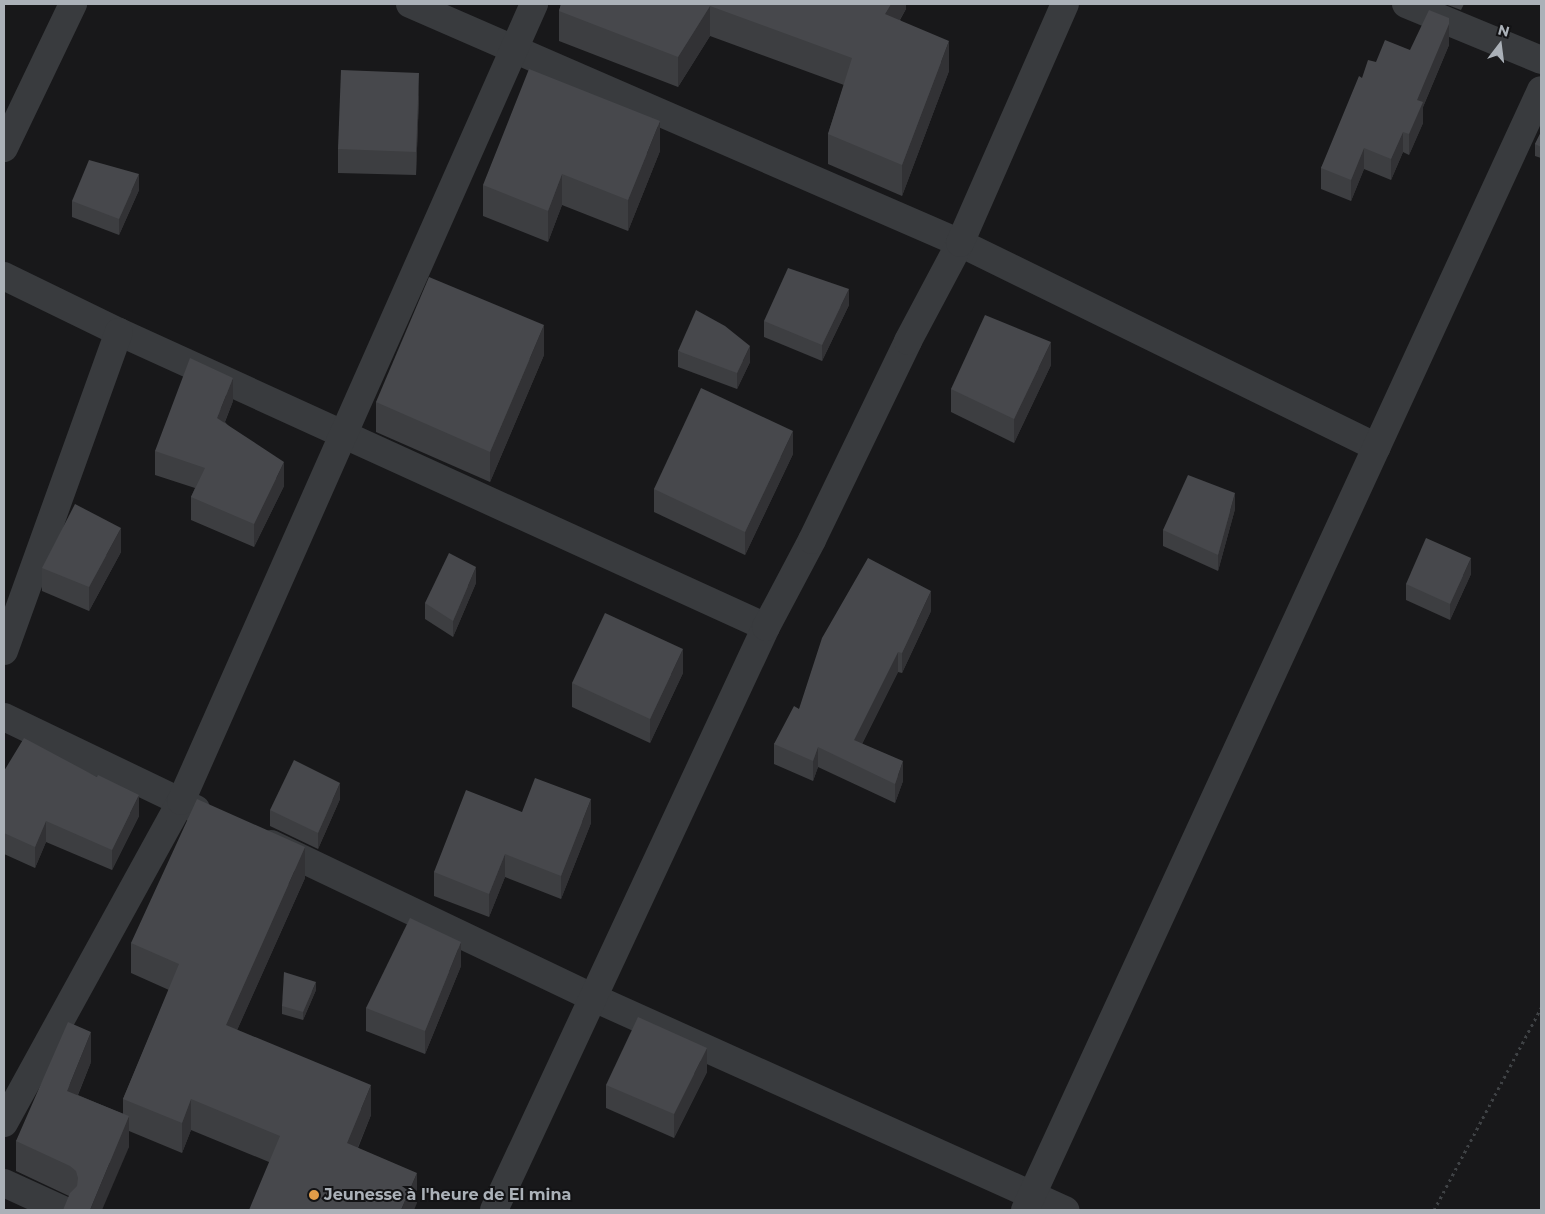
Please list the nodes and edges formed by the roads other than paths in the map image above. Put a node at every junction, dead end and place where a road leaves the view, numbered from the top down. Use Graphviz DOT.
graph roads {
  1 [pos="73,4"];
  2 [pos="410,4"];
  3 [pos="534,4"];
  4 [pos="1065,4"];
  5 [pos="1406,4"];
  6 [pos="513,48"];
  7 [pos="1541,60"];
  8 [pos="1541,90"];
  9 [pos="4,148"];
  10 [pos="960,243"];
  11 [pos="4,276"];
  12 [pos="119,332"];
  13 [pos="344,434"];
  14 [pos="1377,447"];
  15 [pos="766,627"];
  16 [pos="4,651"];
  17 [pos="4,717"];
  18 [pos="181,801"];
  19 [pos="217,818"];
  20 [pos="244,831"];
  21 [pos="594,998"];
  22 [pos="4,1123"];
  23 [pos="4,1183"];
  24 [pos="1029,1203"];
  25 [pos="63,1210"];
  26 [pos="494,1210"];
  27 [pos="1065,1210"];
  1 -- 9 [label="street"];
  2 -- 6 [label="street"];
  3 -- 6 [label="street"];
  4 -- 10 [label="street"];
  5 -- 7 [label="street"];
  6 -- 10 [label="street"];
  6 -- 13 [label="street"];
  8 -- 14 [label="street"];
  10 -- 14 [label="street"];
  10 -- 15 [label="street"];
  11 -- 12 [label="street"];
  12 -- 13 [label="street"];
  12 -- 16 [label="street"];
  13 -- 15 [label="street"];
  13 -- 18 [label="street"];
  14 -- 24 [label="street"];
  15 -- 21 [label="street"];
  17 -- 18 [label="street"];
  18 -- 19 [label="street"];
  18 -- 22 [label="street"];
  20 -- 21 [label="street"];
  21 -- 24 [label="street"];
  21 -- 26 [label="street"];
  23 -- 25 [label="street"];
  24 -- 27 [label="street"];
}
